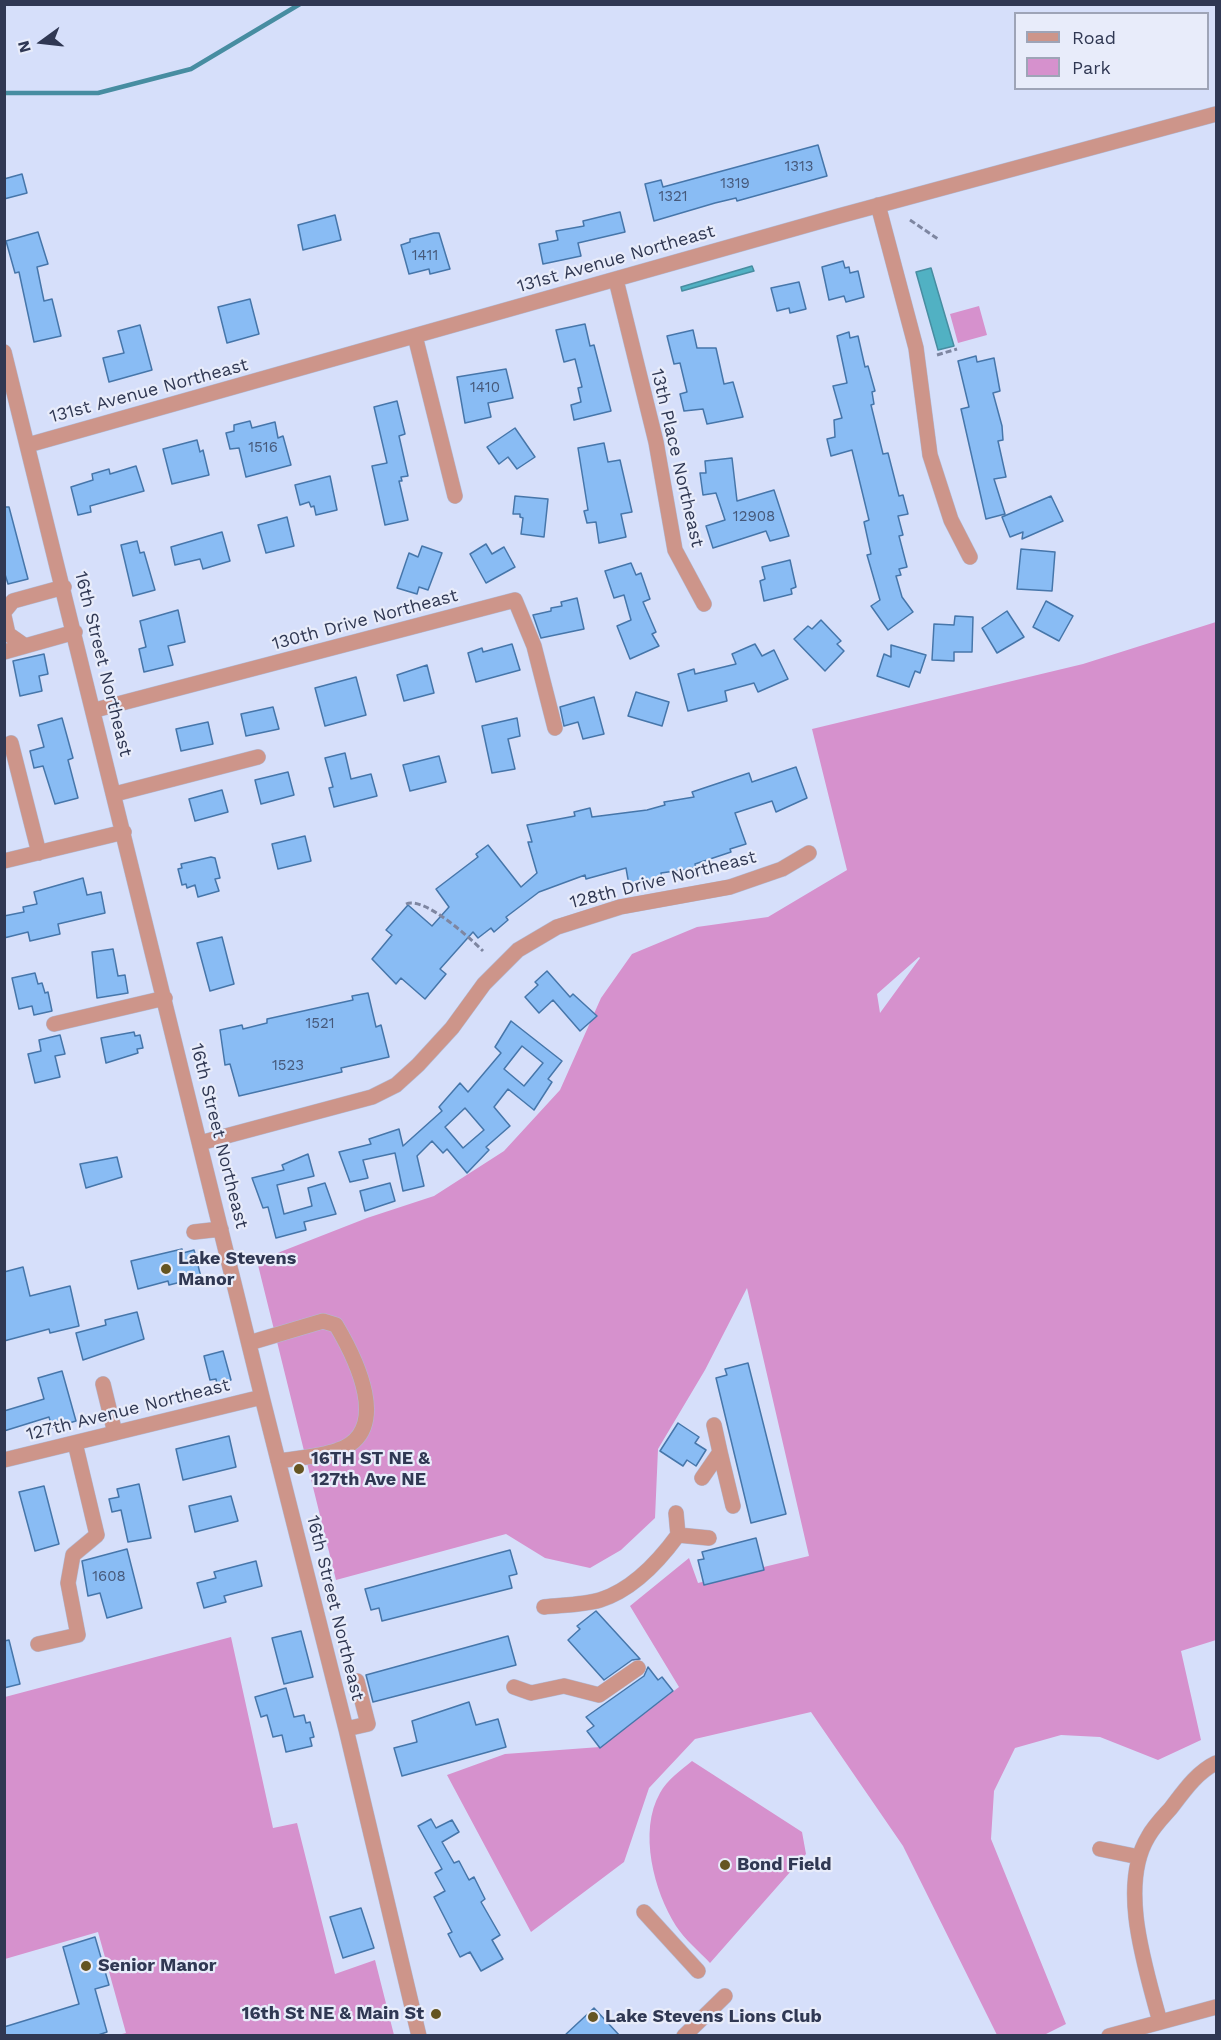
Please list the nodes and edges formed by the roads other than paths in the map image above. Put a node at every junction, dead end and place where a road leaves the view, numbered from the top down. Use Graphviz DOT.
graph roads {
  1 [pos="1216,114"];
  2 [pos="878,205"];
  3 [pos="616,280"];
  4 [pos="415,336"];
  5 [pos="4,352"];
  6 [pos="28,445"];
  7 [pos="455,496"];
  8 [pos="970,557"];
  9 [pos="64,587"];
  10 [pos="704,604"];
  11 [pos="4,614"];
  12 [pos="75,632"];
  13 [pos="25,646"];
  14 [pos="4,652"];
  15 [pos="94,710"];
  16 [pos="555,728"];
  17 [pos="11,743"];
  18 [pos="258,757"];
  19 [pos="115,794"];
  20 [pos="124,832"];
  21 [pos="39,853"];
  22 [pos="809,853"];
  23 [pos="4,861"];
  24 [pos="165,998"];
  25 [pos="54,1024"];
  26 [pos="200,1143"];
  27 [pos="221,1229"];
  28 [pos="194,1232"];
  29 [pos="249,1343"];
  30 [pos="103,1384"];
  31 [pos="262,1397"];
  32 [pos="714,1425"];
  33 [pos="115,1433"];
  34 [pos="75,1443"];
  35 [pos="720,1452"];
  36 [pos="4,1460"];
  37 [pos="278,1461"];
  38 [pos="702,1478"];
  39 [pos="733,1506"];
  40 [pos="676,1513"];
  41 [pos="678,1535"];
  42 [pos="709,1538"];
  43 [pos="544,1607"];
  44 [pos="38,1644"];
  45 [pos="638,1668"];
  46 [pos="357,1681"];
  47 [pos="514,1687"];
  48 [pos="346,1729"];
  49 [pos="1216,1762"];
  50 [pos="1100,1849"];
  51 [pos="1139,1857"];
  52 [pos="644,1912"];
  53 [pos="698,1971"];
  54 [pos="725,1996"];
  55 [pos="1216,2007"];
  56 [pos="1160,2022"];
  57 [pos="419,2036"];
  58 [pos="684,2036"];
  59 [pos="1109,2036"];
  1 -- 2 [label="street, 131st Avenue Northeast"];
  2 -- 3 [label="street, 131st Avenue Northeast"];
  2 -- 8 [label="street"];
  3 -- 4 [label="street, 131st Avenue Northeast"];
  3 -- 10 [label="street, 13th Place Northeast"];
  4 -- 6 [label="street, 131st Avenue Northeast"];
  4 -- 7 [label="street"];
  5 -- 6 [label="street, 16th Street Northeast"];
  6 -- 9 [label="street, 16th Street Northeast"];
  9 -- 11 [label="street"];
  9 -- 12 [label="street, 16th Street Northeast"];
  11 -- 13 [label="street"];
  12 -- 13 [label="street"];
  12 -- 15 [label="street, 16th Street Northeast"];
  13 -- 14 [label="street"];
  15 -- 16 [label="street, 130th Drive Northeast"];
  15 -- 19 [label="street, 16th Street Northeast"];
  17 -- 21 [label="street"];
  18 -- 19 [label="street"];
  19 -- 20 [label="street, 16th Street Northeast"];
  20 -- 21 [label="street"];
  20 -- 24 [label="street, 16th Street Northeast"];
  21 -- 23 [label="street"];
  22 -- 26 [label="street, 128th Drive Northeast"];
  24 -- 25 [label="street"];
  24 -- 26 [label="street, 16th Street Northeast"];
  26 -- 27 [label="street, 16th Street Northeast"];
  27 -- 28 [label="street"];
  27 -- 29 [label="street, 16th Street Northeast"];
  29 -- 31 [label="street, 16th Street Northeast"];
  29 -- 37 [label="street"];
  30 -- 33 [label="street"];
  31 -- 33 [label="street, 127th Avenue Northeast"];
  31 -- 37 [label="street, 16th Street Northeast"];
  32 -- 35 [label="street"];
  33 -- 34 [label="street, 127th Avenue Northeast"];
  34 -- 36 [label="street, 127th Avenue Northeast"];
  34 -- 44 [label="street"];
  35 -- 38 [label="street"];
  35 -- 39 [label="street"];
  37 -- 48 [label="street, 16th Street Northeast"];
  40 -- 41 [label="street"];
  41 -- 42 [label="street"];
  41 -- 43 [label="street"];
  45 -- 47 [label="street"];
  46 -- 48 [label="street"];
  48 -- 57 [label="street, 16th Street Northeast"];
  49 -- 51 [label="street"];
  50 -- 51 [label="street"];
  51 -- 56 [label="street"];
  52 -- 53 [label="street"];
  54 -- 58 [label="street"];
  55 -- 56 [label="street"];
  56 -- 59 [label="street"];
}
